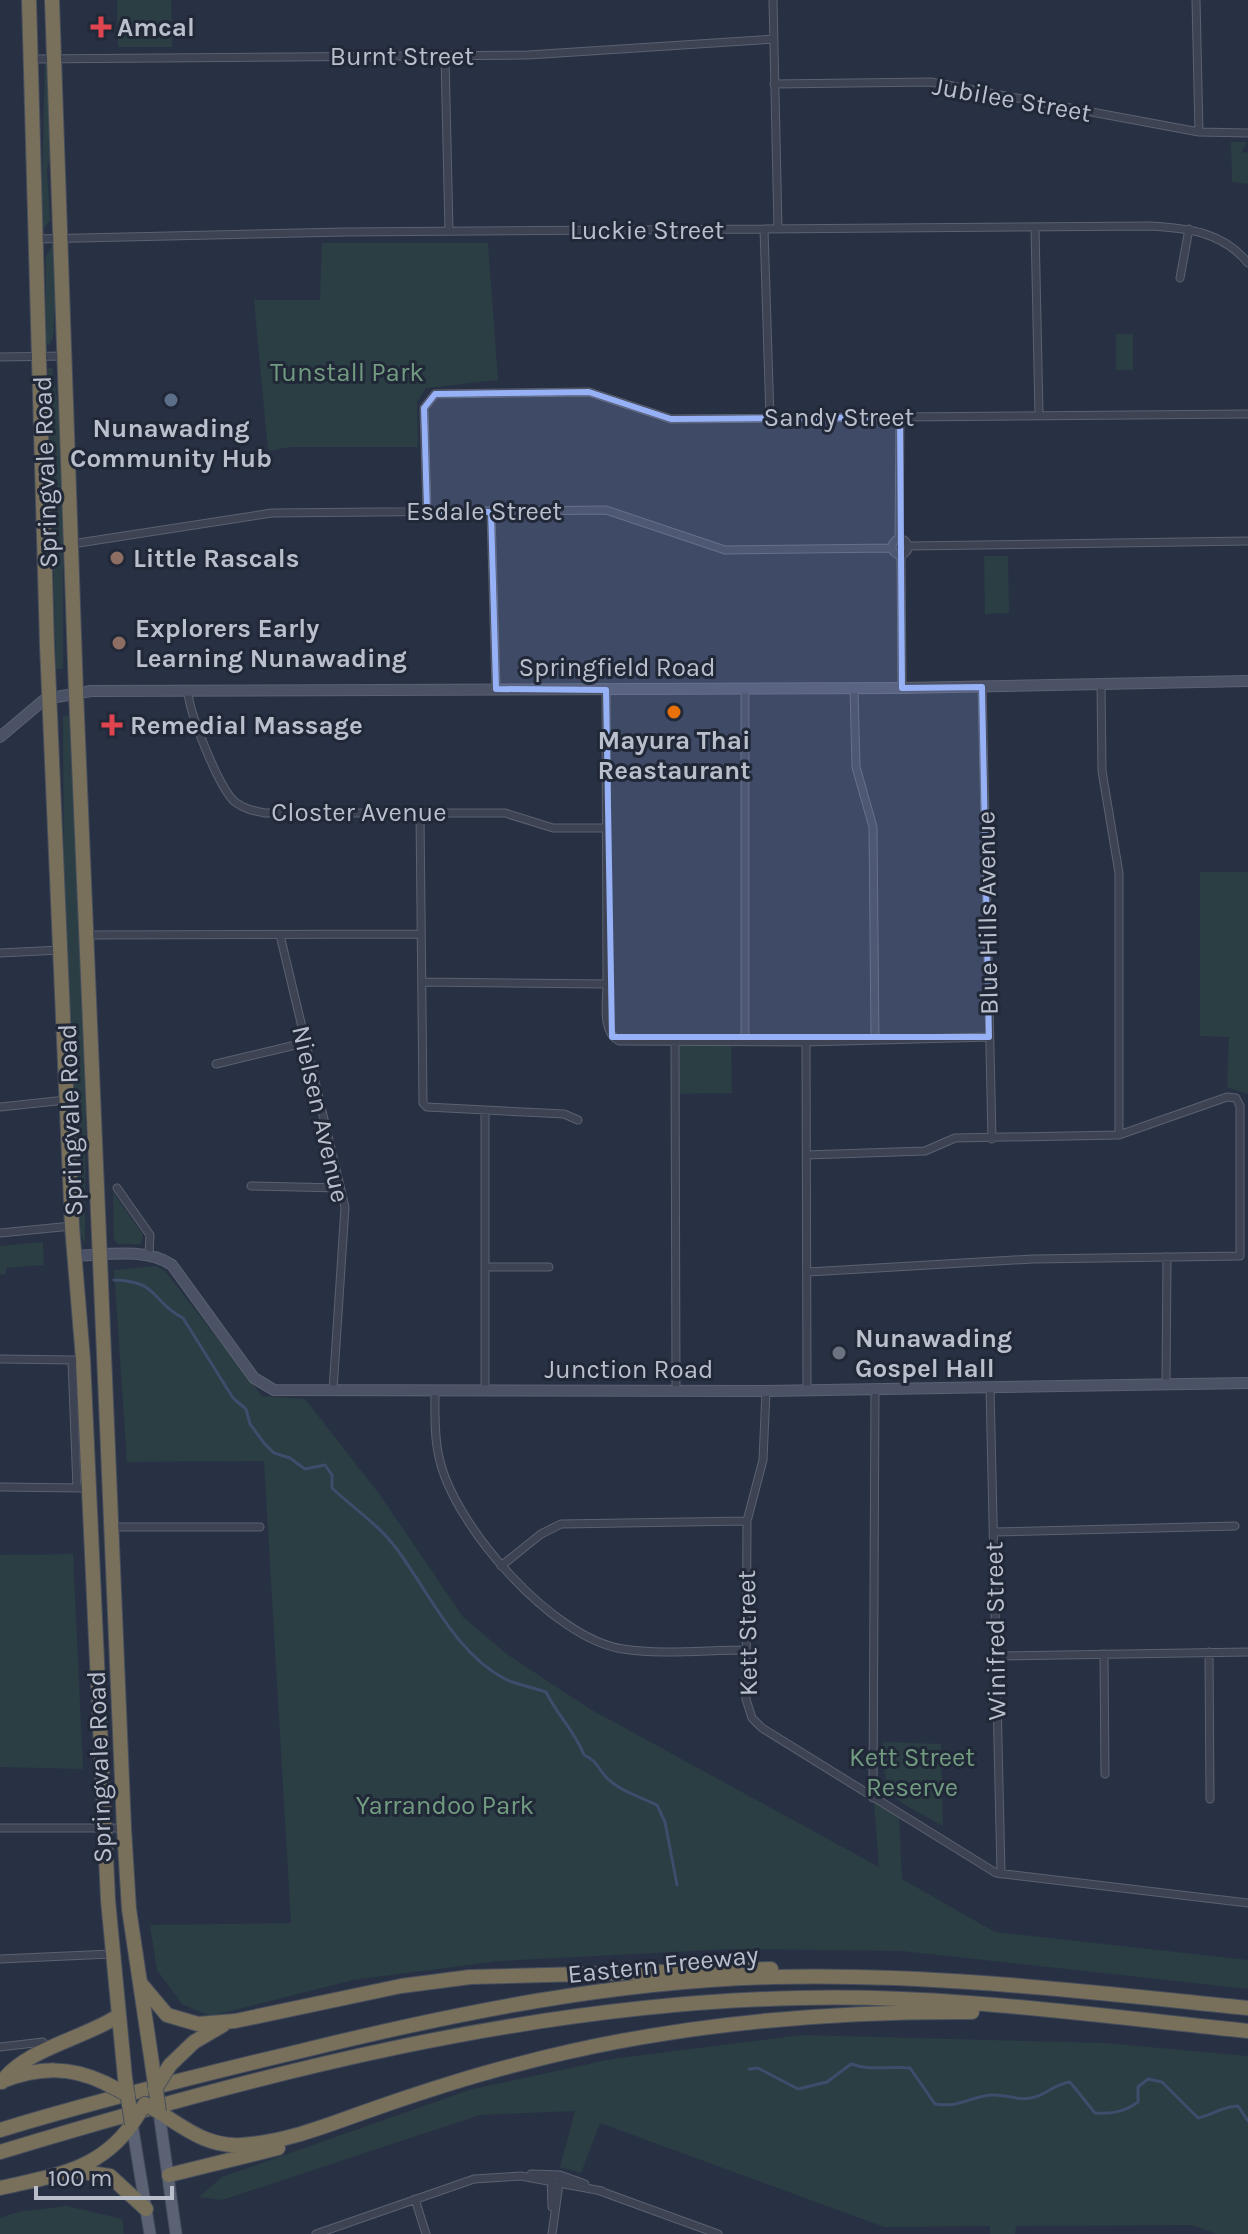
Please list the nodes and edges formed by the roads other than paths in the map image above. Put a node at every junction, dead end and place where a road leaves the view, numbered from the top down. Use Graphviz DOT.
graph roads {
  1 [pos="29,0"];
  2 [pos="52,0"];
  3 [pos="773,0"];
  4 [pos="1196,0"];
  5 [pos="774,39"];
  6 [pos="445,57"];
  7 [pos="54,58"];
  8 [pos="31,59"];
  9 [pos="774,84"];
  10 [pos="1199,132"];
  11 [pos="1248,133"];
  12 [pos="1035,227"];
  13 [pos="764,229"];
  14 [pos="778,229"];
  15 [pos="1189,229"];
  16 [pos="449,231"];
  17 [pos="63,238"];
  18 [pos="34,239"];
  19 [pos="1248,263"];
  20 [pos="1180,278"];
  21 [pos="66,356"];
  22 [pos="0,357"];
  23 [pos="37,357"];
  24 [pos="1039,414"];
  25 [pos="1248,414"];
  26 [pos="900,417"];
  27 [pos="770,418"];
  28 [pos="427,511"];
  29 [pos="491,512"];
  30 [pos="899,539"];
  31 [pos="1248,541"];
  32 [pos="71,545"];
  33 [pos="908,546"];
  34 [pos="892,548"];
  35 [pos="901,555"];
  36 [pos="1248,681"];
  37 [pos="1101,684"];
  38 [pos="982,687"];
  39 [pos="902,688"];
  40 [pos="496,689"];
  41 [pos="745,689"];
  42 [pos="854,689"];
  43 [pos="188,690"];
  44 [pos="606,690"];
  45 [pos="76,692"];
  46 [pos="49,698"];
  47 [pos="0,737"];
  48 [pos="420,814"];
  49 [pos="606,828"];
  50 [pos="420,934"];
  51 [pos="86,935"];
  52 [pos="280,935"];
  53 [pos="60,950"];
  54 [pos="0,953"];
  55 [pos="422,982"];
  56 [pos="607,984"];
  57 [pos="989,1037"];
  58 [pos="875,1039"];
  59 [pos="745,1040"];
  60 [pos="675,1041"];
  61 [pos="806,1042"];
  62 [pos="304,1043"];
  63 [pos="216,1064"];
  64 [pos="66,1100"];
  65 [pos="0,1107"];
  66 [pos="485,1111"];
  67 [pos="578,1120"];
  68 [pos="1119,1135"];
  69 [pos="992,1139"];
  70 [pos="807,1155"];
  71 [pos="251,1186"];
  72 [pos="117,1188"];
  73 [pos="340,1188"];
  74 [pos="72,1226"];
  75 [pos="0,1233"];
  76 [pos="100,1255"];
  77 [pos="149,1255"];
  78 [pos="74,1256"];
  79 [pos="1167,1257"];
  80 [pos="486,1267"];
  81 [pos="549,1267"];
  82 [pos="808,1272"];
  83 [pos="0,1359"];
  84 [pos="77,1360"];
  85 [pos="1248,1383"];
  86 [pos="1166,1384"];
  87 [pos="990,1387"];
  88 [pos="333,1390"];
  89 [pos="435,1390"];
  90 [pos="485,1390"];
  91 [pos="807,1390"];
  92 [pos="875,1390"];
  93 [pos="676,1391"];
  94 [pos="766,1391"];
  95 [pos="0,1487"];
  96 [pos="83,1488"];
  97 [pos="747,1521"];
  98 [pos="1235,1526"];
  99 [pos="113,1527"];
  100 [pos="260,1527"];
  101 [pos="993,1532"];
  102 [pos="501,1566"];
  103 [pos="746,1650"];
  104 [pos="1209,1652"];
  105 [pos="1248,1652"];
  106 [pos="1104,1654"];
  107 [pos="996,1656"];
  108 [pos="1105,1774"];
  109 [pos="873,1798"];
  110 [pos="1210,1799"];
  111 [pos="0,1828"];
  112 [pos="124,1828"];
  113 [pos="104,1829"];
  114 [pos="1001,1874"];
  115 [pos="1248,1903"];
  116 [pos="111,1954"];
  117 [pos="0,1959"];
  118 [pos="139,1981"];
  119 [pos="1058,1989"];
  120 [pos="1248,2008"];
  121 [pos="1064,2012"];
  122 [pos="118,2016"];
  123 [pos="235,2021"];
  124 [pos="1248,2031"];
  125 [pos="43,2042"];
  126 [pos="0,2047"];
  127 [pos="1,2082"];
  128 [pos="155,2089"];
  129 [pos="128,2095"];
  130 [pos="156,2113"];
  131 [pos="131,2128"];
  132 [pos="318,2129"];
  133 [pos="0,2130"];
  134 [pos="0,2152"];
  135 [pos="76,2171"];
  136 [pos="169,2175"];
  137 [pos="555,2178"];
  138 [pos="0,2188"];
  139 [pos="415,2199"];
  140 [pos="146,2209"];
  141 [pos="694,2230"];
  142 [pos="150,2234"];
  143 [pos="176,2234"];
  144 [pos="316,2234"];
  145 [pos="426,2234"];
  146 [pos="552,2234"];
  147 [pos="718,2234"];
  1 -- 8 [label="highway, Springvale Road"];
  2 -- 7 [label="highway, Springvale Road"];
  3 -- 5 [label="street"];
  4 -- 10 [label="street"];
  5 -- 6 [label="street, Burnt Street"];
  5 -- 9 [label="street"];
  6 -- 7 [label="street, Burnt Street"];
  6 -- 16 [label="street"];
  7 -- 8 [label="street, Burnt Street"];
  7 -- 17 [label="highway, Springvale Road"];
  8 -- 18 [label="highway, Springvale Road"];
  9 -- 10 [label="street, Jubilee Street"];
  9 -- 14 [label="street"];
  10 -- 11 [label="street, Jubilee Street"];
  12 -- 14 [label="street, Luckie Street"];
  12 -- 15 [label="street, Luckie Street"];
  12 -- 24 [label="street"];
  13 -- 14 [label="street, Luckie Street"];
  13 -- 16 [label="street, Luckie Street"];
  13 -- 27 [label="street"];
  15 -- 19 [label="street, Luckie Street"];
  15 -- 20 [label="street"];
  16 -- 17 [label="street, Luckie Street"];
  17 -- 18 [label="street, Luckie Street"];
  17 -- 21 [label="highway, Springvale Road"];
  18 -- 23 [label="highway, Springvale Road"];
  21 -- 23 [label="street"];
  21 -- 32 [label="highway, Springvale Road"];
  22 -- 23 [label="street"];
  23 -- 46 [label="highway, Springvale Road"];
  24 -- 25 [label="street, Sandy Street"];
  24 -- 26 [label="street, Sandy Street"];
  26 -- 27 [label="street, Sandy Street"];
  26 -- 30 [label="street"];
  27 -- 28 [label="street, Sandy Street"];
  28 -- 29 [label="street, Esdale Street"];
  28 -- 32 [label="street, Esdale Street"];
  29 -- 34 [label="street, Esdale Street"];
  29 -- 40 [label="street"];
  30 -- 33 [label="street"];
  30 -- 34 [label="street"];
  31 -- 33 [label="street"];
  32 -- 45 [label="highway, Springvale Road"];
  33 -- 35 [label="street"];
  34 -- 35 [label="street"];
  35 -- 39 [label="street"];
  36 -- 37 [label="main road, Springfield Road"];
  37 -- 38 [label="main road, Springfield Road"];
  37 -- 68 [label="street"];
  38 -- 39 [label="main road, Springfield Road"];
  38 -- 57 [label="street, Blue Hills Avenue"];
  39 -- 42 [label="main road, Springfield Road"];
  40 -- 43 [label="main road, Springfield Road"];
  40 -- 44 [label="main road, Springfield Road"];
  41 -- 42 [label="main road, Springfield Road"];
  41 -- 44 [label="main road, Springfield Road"];
  41 -- 59 [label="street"];
  42 -- 58 [label="street"];
  43 -- 45 [label="main road, Springfield Road"];
  43 -- 48 [label="street, Closter Avenue"];
  44 -- 49 [label="street"];
  45 -- 46 [label="main road, Springfield Road"];
  45 -- 51 [label="highway, Springvale Road"];
  46 -- 47 [label="main road, Springfield Road"];
  46 -- 53 [label="highway, Springvale Road"];
  48 -- 49 [label="street, Closter Avenue"];
  48 -- 50 [label="street"];
  49 -- 56 [label="street"];
  50 -- 52 [label="street"];
  50 -- 55 [label="street"];
  51 -- 52 [label="street"];
  51 -- 76 [label="highway, Springvale Road"];
  52 -- 62 [label="street, Nielsen Avenue"];
  53 -- 54 [label="street"];
  53 -- 64 [label="highway, Springvale Road"];
  55 -- 56 [label="street"];
  55 -- 66 [label="street"];
  56 -- 60 [label="street"];
  57 -- 58 [label="street"];
  57 -- 69 [label="street, Blue Hills Avenue"];
  58 -- 61 [label="street"];
  59 -- 60 [label="street"];
  59 -- 61 [label="street"];
  60 -- 93 [label="street"];
  61 -- 70 [label="street"];
  62 -- 63 [label="street"];
  62 -- 73 [label="street, Nielsen Avenue"];
  64 -- 65 [label="street"];
  64 -- 74 [label="highway, Springvale Road"];
  66 -- 67 [label="street"];
  66 -- 80 [label="street"];
  68 -- 69 [label="street"];
  68 -- 79 [label="street"];
  69 -- 70 [label="street"];
  70 -- 82 [label="street"];
  71 -- 73 [label="street"];
  72 -- 77 [label="street"];
  73 -- 88 [label="street, Nielsen Avenue"];
  74 -- 75 [label="street"];
  74 -- 78 [label="highway, Springvale Road"];
  76 -- 77 [label="main road"];
  76 -- 78 [label="main road"];
  76 -- 99 [label="highway, Springvale Road"];
  77 -- 88 [label="main road, Junction Road"];
  78 -- 84 [label="highway, Springvale Road"];
  79 -- 82 [label="street"];
  79 -- 86 [label="street"];
  80 -- 81 [label="street"];
  80 -- 90 [label="street"];
  82 -- 91 [label="street"];
  83 -- 84 [label="street"];
  84 -- 96 [label="highway, Springvale Road"];
  85 -- 86 [label="main road, Junction Road"];
  86 -- 87 [label="main road, Junction Road"];
  87 -- 92 [label="main road, Junction Road"];
  87 -- 101 [label="street, Winifred Street"];
  88 -- 89 [label="main road, Junction Road"];
  89 -- 90 [label="main road, Junction Road"];
  89 -- 102 [label="street"];
  90 -- 93 [label="main road, Junction Road"];
  91 -- 92 [label="main road, Junction Road"];
  91 -- 94 [label="main road, Junction Road"];
  92 -- 109 [label="street"];
  93 -- 94 [label="main road, Junction Road"];
  94 -- 97 [label="street, Kett Street"];
  95 -- 96 [label="street"];
  96 -- 113 [label="highway, Springvale Road"];
  97 -- 102 [label="street"];
  97 -- 103 [label="street, Kett Street"];
  98 -- 101 [label="street"];
  99 -- 100 [label="street"];
  99 -- 112 [label="highway, Springvale Road"];
  101 -- 107 [label="street, Winifred Street"];
  102 -- 103 [label="street"];
  103 -- 109 [label="street, Kett Street"];
  104 -- 105 [label="street"];
  104 -- 106 [label="street"];
  104 -- 110 [label="street"];
  106 -- 107 [label="street"];
  106 -- 108 [label="street"];
  107 -- 114 [label="street, Winifred Street"];
  109 -- 114 [label="street, Kett Street"];
  111 -- 113 [label="street"];
  112 -- 113 [label="street"];
  112 -- 118 [label="highway, Springvale Road"];
  113 -- 116 [label="highway, Springvale Road"];
  114 -- 115 [label="street, Kett Street"];
  116 -- 117 [label="street"];
  116 -- 122 [label="highway, Springvale Road"];
  118 -- 123 [label="highway"];
  118 -- 128 [label="highway, Springvale Road, bridge"];
  119 -- 120 [label="highway, Eastern Freeway"];
  119 -- 123 [label="highway"];
  119 -- 133 [label="highway, Eastern Freeway"];
  121 -- 124 [label="highway, Eastern Freeway"];
  121 -- 130 [label="highway, Eastern Freeway"];
  121 -- 132 [label="highway"];
  122 -- 127 [label="highway"];
  122 -- 129 [label="highway, Springvale Road, bridge"];
  123 -- 128 [label="highway, bridge"];
  125 -- 126 [label="street"];
  127 -- 129 [label="highway, bridge"];
  128 -- 130 [label="highway, Springvale Road, bridge"];
  129 -- 130 [label="highway, bridge"];
  129 -- 131 [label="highway, Springvale Road, bridge"];
  130 -- 131 [label="highway, bridge"];
  130 -- 132 [label="highway"];
  130 -- 134 [label="highway, Eastern Freeway"];
  130 -- 136 [label="main road, Springvale Road"];
  131 -- 135 [label="highway"];
  131 -- 140 [label="main road, Springvale Road"];
  132 -- 136 [label="highway"];
  135 -- 138 [label="highway"];
  135 -- 140 [label="highway"];
  136 -- 143 [label="main road, Springvale Road"];
  137 -- 139 [label="street"];
  137 -- 141 [label="street"];
  137 -- 146 [label="street"];
  139 -- 144 [label="street"];
  139 -- 145 [label="street"];
  140 -- 142 [label="main road, Springvale Road"];
  141 -- 147 [label="street"];
}
